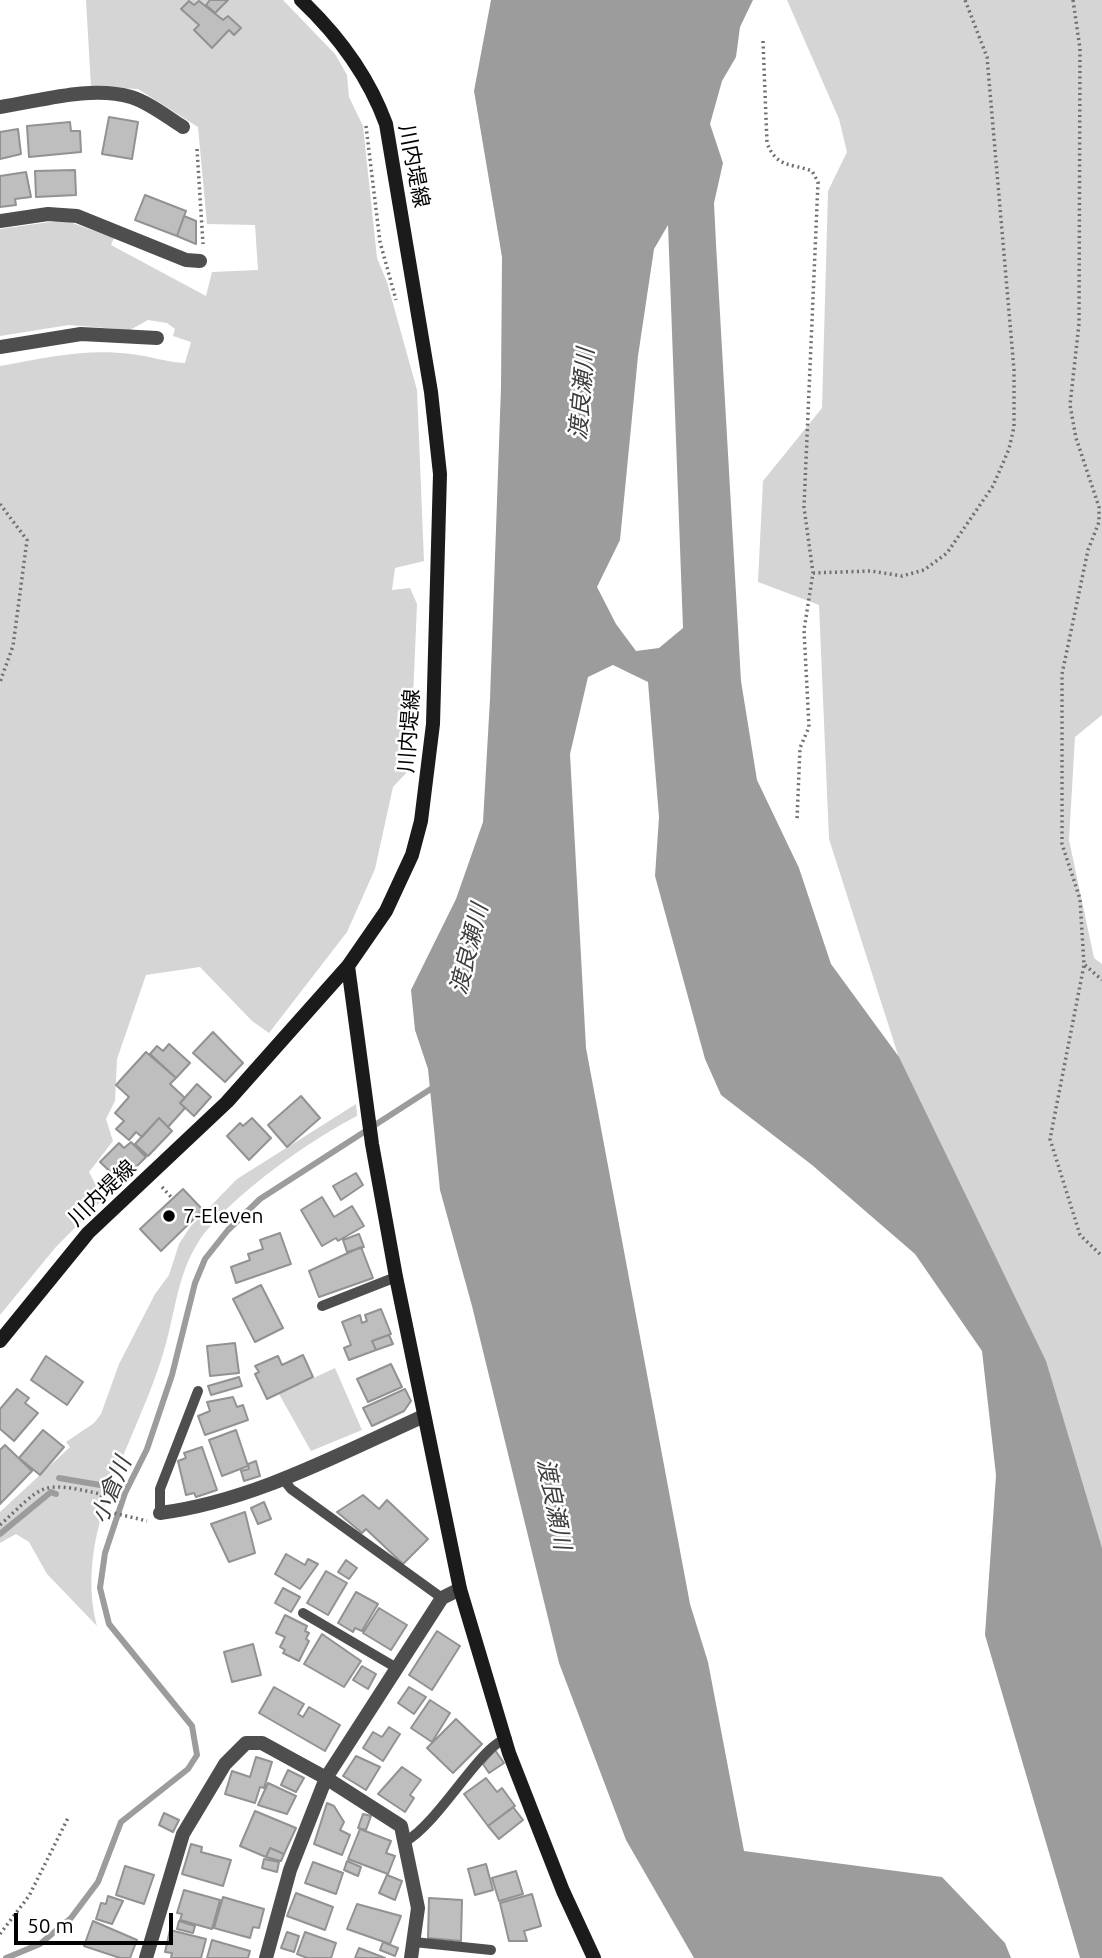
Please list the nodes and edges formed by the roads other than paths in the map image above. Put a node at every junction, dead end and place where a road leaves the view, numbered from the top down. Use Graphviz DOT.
graph roads {
  1 [pos="301,0"];
  2 [pos="0,107"];
  3 [pos="183,127"];
  4 [pos="0,220"];
  5 [pos="202,255"];
  6 [pos="157,338"];
  7 [pos="0,347"];
  8 [pos="348,966"];
  9 [pos="396,1277"];
  10 [pos="322,1306"];
  11 [pos="0,1341"];
  12 [pos="198,1391"];
  13 [pos="424,1416"];
  14 [pos="283,1479"];
  15 [pos="160,1513"];
  16 [pos="460,1589"];
  17 [pos="442,1598"];
  18 [pos="303,1613"];
  19 [pos="395,1667"];
  20 [pos="507,1739"];
  21 [pos="326,1778"];
  22 [pos="406,1841"];
  23 [pos="414,1942"];
  24 [pos="491,1950"];
  25 [pos="270,1957"];
  26 [pos="146,1958"];
  27 [pos="411,1958"];
  28 [pos="594,1958"];
  1 -- 8 [label="main road, 川内堤線"];
  2 -- 3 [label="street"];
  4 -- 5 [label="street"];
  6 -- 7 [label="street"];
  8 -- 9 [label="main road"];
  8 -- 11 [label="main road, 川内堤線"];
  9 -- 10 [label="lane"];
  9 -- 13 [label="main road"];
  12 -- 15 [label="lane"];
  13 -- 14 [label="street"];
  13 -- 16 [label="main road"];
  14 -- 15 [label="street"];
  14 -- 17 [label="lane"];
  16 -- 17 [label="street"];
  16 -- 20 [label="main road"];
  17 -- 19 [label="street"];
  18 -- 19 [label="lane"];
  19 -- 21 [label="street"];
  20 -- 22 [label="lane"];
  20 -- 28 [label="main road"];
  21 -- 22 [label="street"];
  21 -- 25 [label="street"];
  21 -- 26 [label="street"];
  22 -- 23 [label="street"];
  23 -- 24 [label="lane"];
  23 -- 27 [label="street"];
}
